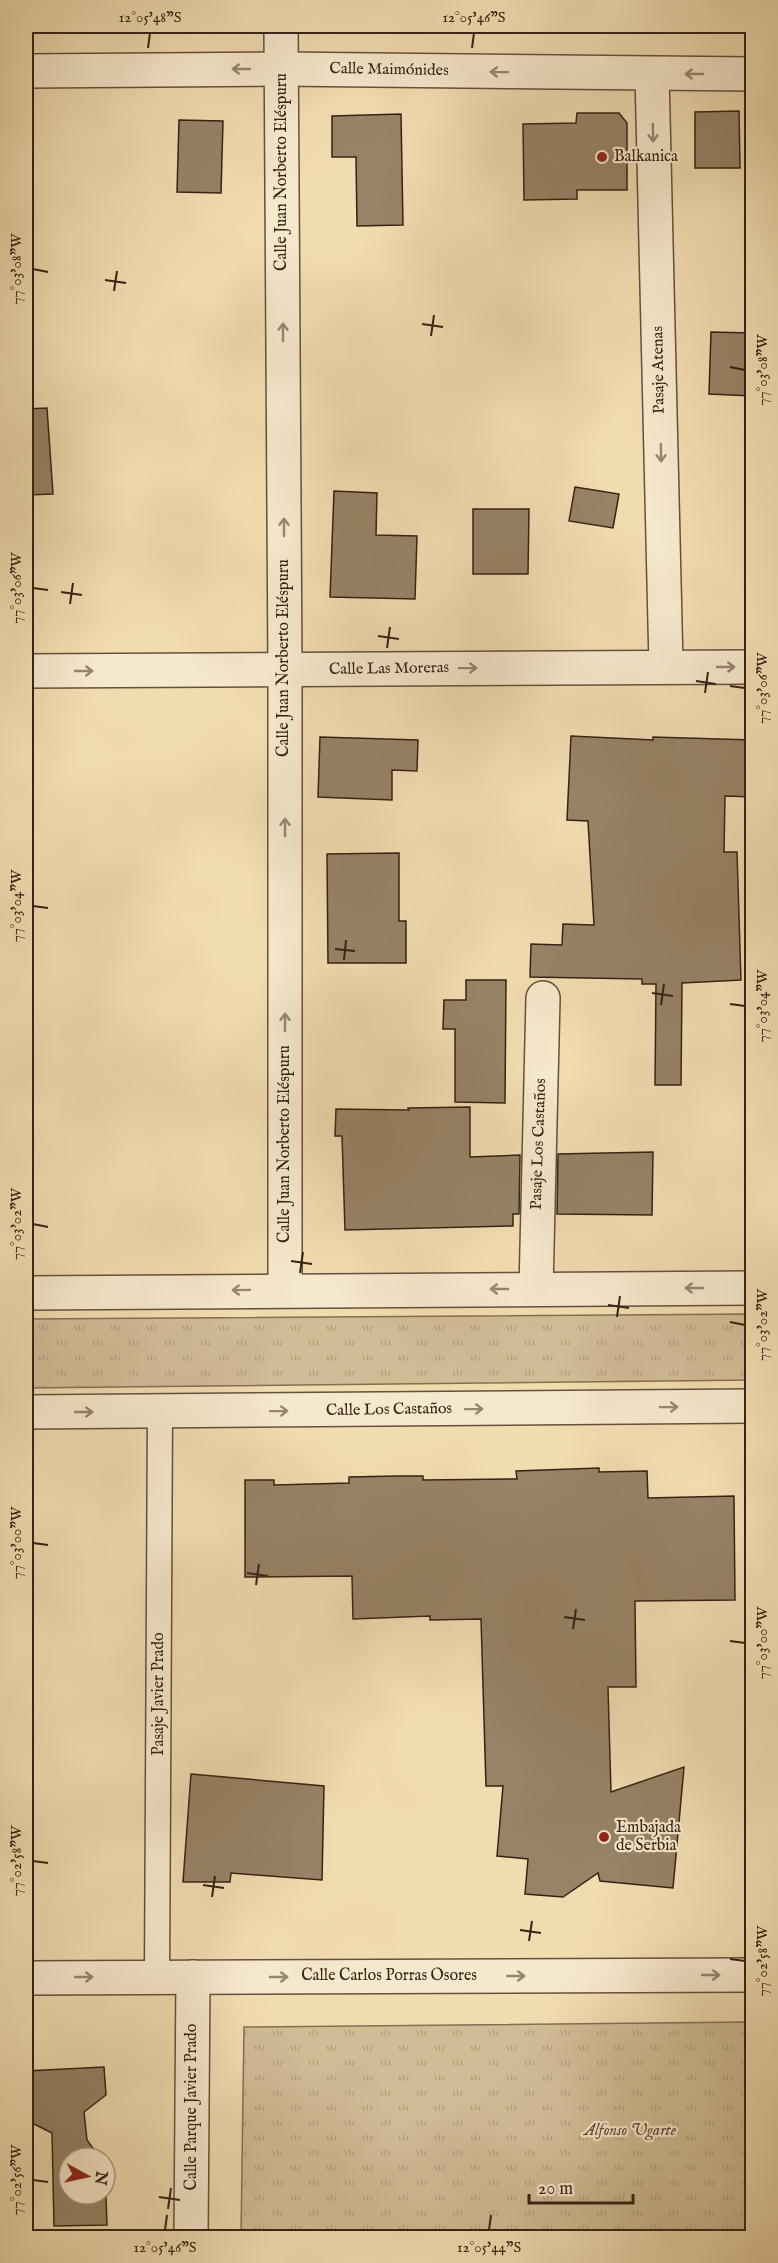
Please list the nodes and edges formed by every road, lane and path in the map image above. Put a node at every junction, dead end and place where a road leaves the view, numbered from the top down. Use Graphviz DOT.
graph roads {
  1 [pos="280,26"];
  2 [pos="281,69"];
  3 [pos="26,71"];
  4 [pos="652,74"];
  5 [pos="753,74"];
  6 [pos="666,666"];
  7 [pos="753,667"];
  8 [pos="285,670"];
  9 [pos="26,671"];
  10 [pos="543,998"];
  11 [pos="753,1288"];
  12 [pos="536,1289"];
  13 [pos="285,1290"];
  14 [pos="26,1293"];
  15 [pos="753,1406"];
  16 [pos="26,1412"];
  17 [pos="160,1412"];
  18 [pos="753,1975"];
  19 [pos="157,1977"];
  20 [pos="193,1977"];
  21 [pos="26,1978"];
  22 [pos="191,2238"];
  1 -- 2 [label="street, Calle Juan Norberto Eléspuru"];
  2 -- 3 [label="street, Calle Maimónides, one-way"];
  4 -- 2 [label="street, Calle Maimónides, one-way"];
  8 -- 2 [label="street, Calle Juan Norberto Eléspuru, one-way"];
  5 -- 4 [label="street, Calle Maimónides, one-way"];
  4 -- 6 [label="street, Pasaje Atenas, one-way"];
  6 -- 7 [label="street, Calle Las Moreras, one-way"];
  8 -- 6 [label="street, Calle Las Moreras, one-way"];
  9 -- 8 [label="street, Calle Las Moreras, one-way"];
  13 -- 8 [label="street, Calle Juan Norberto Eléspuru, one-way"];
  10 -- 12 [label="street, Pasaje Los Castaños"];
  11 -- 12 [label="street, one-way"];
  12 -- 13 [label="street, one-way"];
  13 -- 14 [label="street, one-way"];
  17 -- 15 [label="street, Calle Los Castaños, one-way"];
  16 -- 17 [label="street, Calle Los Castaños, one-way"];
  17 -- 19 [label="street, Pasaje Javier Prado"];
  20 -- 18 [label="street, Calle Carlos Porras Osores, one-way"];
  19 -- 20 [label="street, Calle Carlos Porras Osores"];
  21 -- 19 [label="street, Calle Carlos Porras Osores, one-way"];
  20 -- 22 [label="street, Calle Parque Javier Prado"];
}
